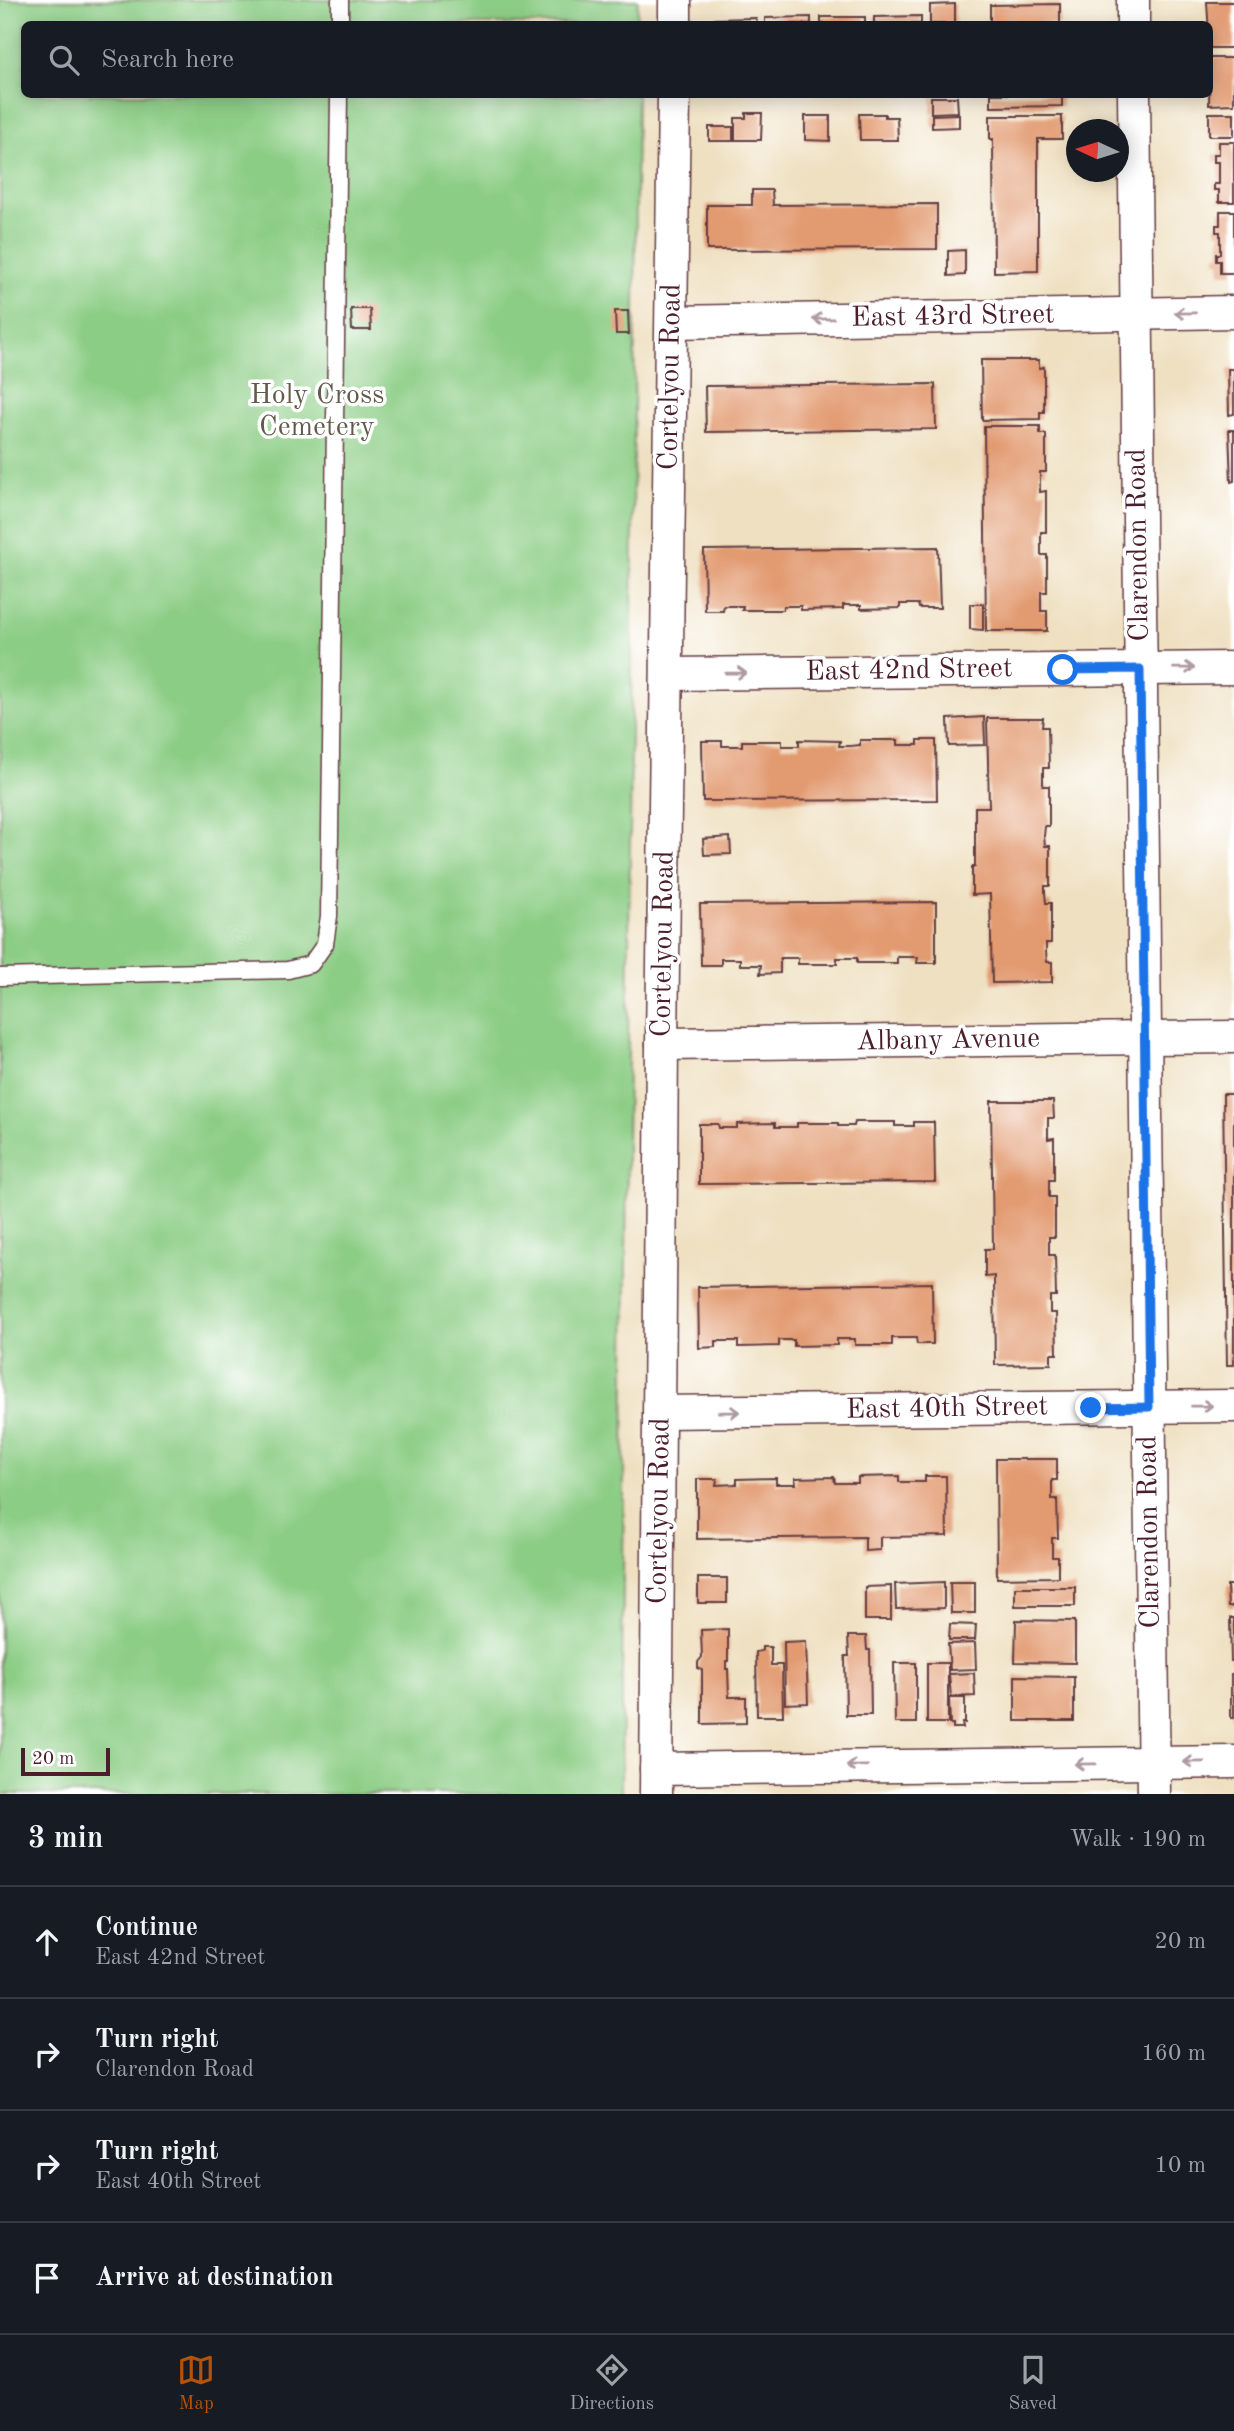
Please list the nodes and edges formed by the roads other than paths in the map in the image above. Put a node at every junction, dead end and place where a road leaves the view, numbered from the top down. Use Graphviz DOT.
graph roads {
  1 [pos="340,0"];
  2 [pos="675,0"];
  3 [pos="1133,0"];
  4 [pos="340,21"];
  5 [pos="675,21"];
  6 [pos="1133,21"];
  7 [pos="339,98"];
  8 [pos="674,98"];
  9 [pos="1134,98"];
  10 [pos="1234,312"];
  11 [pos="1136,313"];
  12 [pos="672,322"];
  13 [pos="1234,668"];
  14 [pos="1140,669"];
  15 [pos="668,674"];
  16 [pos="0,977"];
  17 [pos="1234,1037"];
  18 [pos="1145,1038"];
  19 [pos="662,1044"];
  20 [pos="1234,1406"];
  21 [pos="1149,1407"];
  22 [pos="661,1412"];
  23 [pos="1234,1762"];
  24 [pos="1153,1779"];
  25 [pos="656,1781"];
  1 -- 4 [label="lane"];
  2 -- 5 [label="street"];
  3 -- 6 [label="street"];
  7 -- 16 [label="lane"];
  8 -- 12 [label="street, Cortelyou Road"];
  9 -- 11 [label="street, Clarendon Road"];
  10 -- 11 [label="street, East 43rd Street, one-way"];
  11 -- 12 [label="street, East 43rd Street, one-way"];
  11 -- 14 [label="street, Clarendon Road"];
  12 -- 15 [label="street, Cortelyou Road"];
  14 -- 13 [label="street, East 42nd Street, one-way"];
  15 -- 14 [label="street, East 42nd Street, one-way"];
  14 -- 18 [label="street, Clarendon Road"];
  15 -- 19 [label="street, Cortelyou Road"];
  17 -- 18 [label="street, Albany Avenue"];
  18 -- 19 [label="street, Albany Avenue"];
  18 -- 21 [label="street, Clarendon Road"];
  19 -- 22 [label="street, Cortelyou Road"];
  21 -- 20 [label="street, East 40th Street, one-way"];
  22 -- 21 [label="street, East 40th Street, one-way"];
  21 -- 24 [label="street, Clarendon Road"];
  22 -- 25 [label="street, Cortelyou Road"];
  23 -- 24 [label="street, one-way"];
  24 -- 25 [label="street, one-way"];
}
